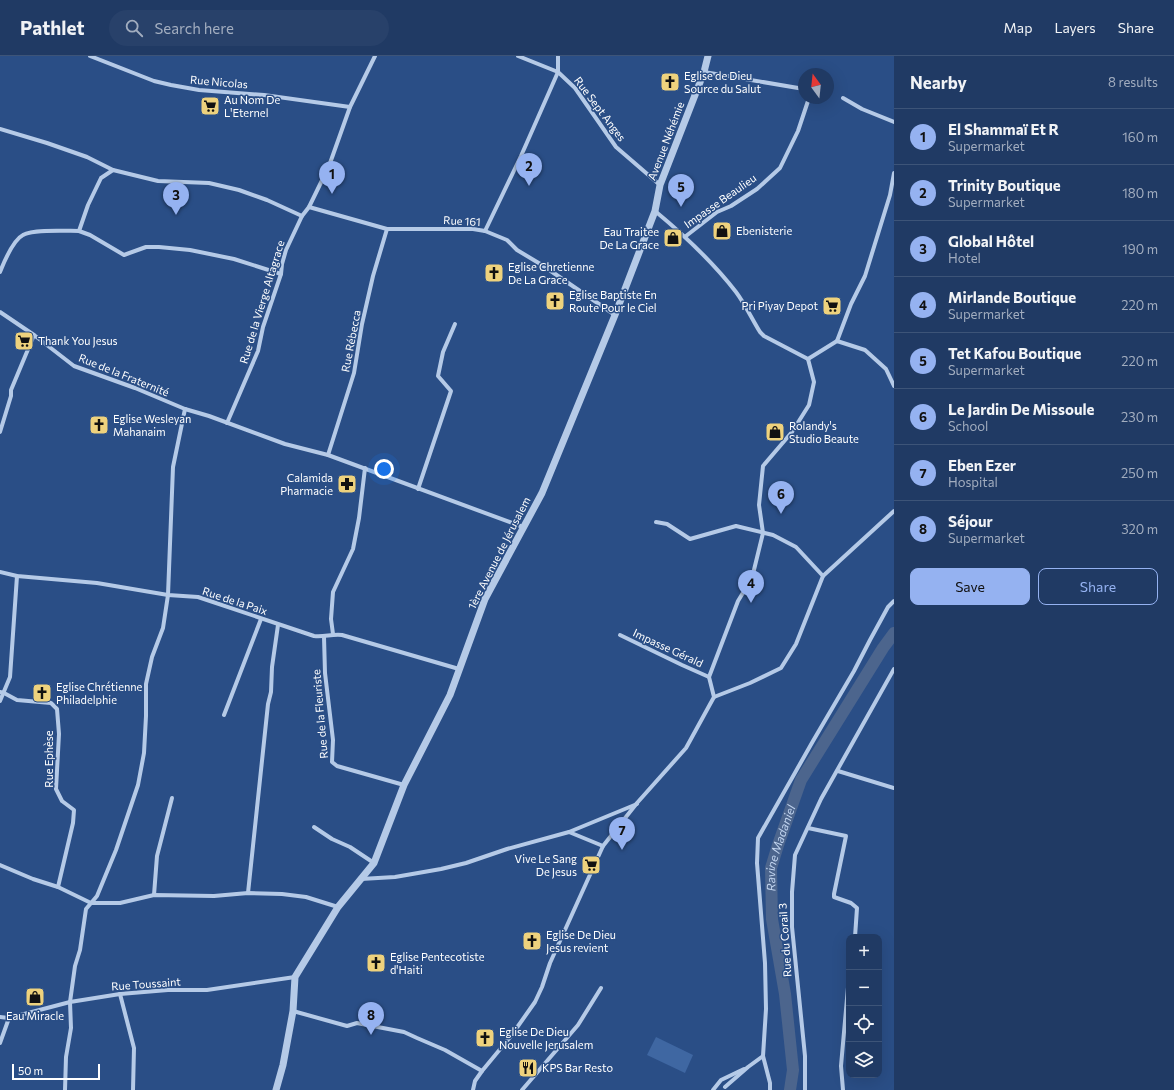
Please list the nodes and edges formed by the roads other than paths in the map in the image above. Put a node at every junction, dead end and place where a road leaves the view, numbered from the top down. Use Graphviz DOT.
graph roads {
  1 [pos="90,56"];
  2 [pos="375,56"];
  3 [pos="518,56"];
  4 [pos="558,56"];
  5 [pos="708,56"];
  6 [pos="558,72"];
  7 [pos="704,72"];
  8 [pos="798,89"];
  9 [pos="843,98"];
  10 [pos="807,104"];
  11 [pos="350,107"];
  12 [pos="894,122"];
  13 [pos="0,128"];
  14 [pos="113,170"];
  15 [pos="894,173"];
  16 [pos="660,185"];
  17 [pos="309,206"];
  18 [pos="655,211"];
  19 [pos="302,216"];
  20 [pos="387,229"];
  21 [pos="79,231"];
  22 [pos="485,231"];
  23 [pos="686,236"];
  24 [pos="0,272"];
  25 [pos="281,274"];
  26 [pos="0,312"];
  27 [pos="614,315"];
  28 [pos="455,324"];
  29 [pos="34,335"];
  30 [pos="837,341"];
  31 [pos="808,359"];
  32 [pos="894,386"];
  33 [pos="185,409"];
  34 [pos="227,423"];
  35 [pos="0,432"];
  36 [pos="328,455"];
  37 [pos="365,468"];
  38 [pos="418,489"];
  39 [pos="894,511"];
  40 [pos="656,522"];
  41 [pos="523,527"];
  42 [pos="763,533"];
  43 [pos="0,572"];
  44 [pos="17,576"];
  45 [pos="823,576"];
  46 [pos="168,595"];
  47 [pos="894,601"];
  48 [pos="262,619"];
  49 [pos="278,625"];
  50 [pos="333,634"];
  51 [pos="620,635"];
  52 [pos="324,637"];
  53 [pos="459,669"];
  54 [pos="894,669"];
  55 [pos="709,676"];
  56 [pos="2,692"];
  57 [pos="714,697"];
  58 [pos="0,701"];
  59 [pos="224,714"];
  60 [pos="838,771"];
  61 [pos="404,785"];
  62 [pos="894,788"];
  63 [pos="172,798"];
  64 [pos="637,804"];
  65 [pos="314,827"];
  66 [pos="808,828"];
  67 [pos="569,832"];
  68 [pos="603,846"];
  69 [pos="374,863"];
  70 [pos="0,865"];
  71 [pos="360,879"];
  72 [pos="58,887"];
  73 [pos="248,893"];
  74 [pos="154,895"];
  75 [pos="91,903"];
  76 [pos="338,907"];
  77 [pos="855,934"];
  78 [pos="295,977"];
  79 [pos="601,988"];
  80 [pos="120,994"];
  81 [pos="70,1002"];
  82 [pos="846,1006"];
  83 [pos="293,1011"];
  84 [pos="0,1017"];
  85 [pos="9,1018"];
  86 [pos="0,1044"];
  87 [pos="763,1056"];
  88 [pos="748,1067"];
  89 [pos="482,1071"];
  90 [pos="725,1088"];
  91 [pos="65,1090"];
  92 [pos="133,1090"];
  93 [pos="276,1090"];
  94 [pos="474,1090"];
  95 [pos="522,1090"];
  96 [pos="713,1090"];
  97 [pos="770,1090"];
  98 [pos="805,1090"];
  99 [pos="843,1090"];
  1 -- 11 [label="street, Rue Nicolas"];
  2 -- 11 [label="street, Rue de la Vierge Altagrace"];
  3 -- 6 [label="street, Rue Sept Anges"];
  4 -- 6 [label="street"];
  5 -- 7 [label="street, Avenue Néhémie"];
  6 -- 16 [label="street, Rue Sept Anges"];
  6 -- 22 [label="street"];
  7 -- 8 [label="street"];
  7 -- 16 [label="street, Avenue Néhémie"];
  9 -- 12 [label="street"];
  10 -- 23 [label="street, Impasse Beaulieu"];
  11 -- 17 [label="street, Rue de la Vierge Altagrace"];
  13 -- 14 [label="street"];
  14 -- 19 [label="street"];
  14 -- 21 [label="street"];
  15 -- 30 [label="street"];
  16 -- 18 [label="street, Avenue Néhémie"];
  17 -- 19 [label="street, Rue de la Vierge Altagrace"];
  17 -- 20 [label="street, Rue 161"];
  18 -- 23 [label="street"];
  18 -- 27 [label="street, 1ère Avenue de Jérusalem"];
  19 -- 25 [label="street, Rue de la Vierge Altagrace"];
  20 -- 22 [label="street, Rue 161"];
  20 -- 36 [label="street, Rue Rébecca"];
  21 -- 24 [label="street"];
  21 -- 25 [label="street"];
  22 -- 27 [label="street, Rue 161"];
  23 -- 31 [label="street"];
  25 -- 34 [label="street, Rue de la Vierge Altagrace"];
  26 -- 29 [label="street, Rue de la Fraternité"];
  27 -- 41 [label="street, 1ère Avenue de Jérusalem"];
  28 -- 38 [label="street"];
  29 -- 33 [label="street, Rue de la Fraternité"];
  29 -- 35 [label="street"];
  30 -- 31 [label="street"];
  30 -- 32 [label="street"];
  31 -- 42 [label="street"];
  33 -- 34 [label="street, Rue de la Fraternité"];
  33 -- 46 [label="street"];
  34 -- 36 [label="street, Rue de la Fraternité"];
  36 -- 37 [label="street, Rue de la Fraternité"];
  37 -- 38 [label="street, Rue de la Fraternité"];
  37 -- 50 [label="street"];
  38 -- 41 [label="street, Rue de la Fraternité"];
  39 -- 45 [label="street"];
  40 -- 42 [label="street"];
  41 -- 53 [label="street, 1ère Avenue de Jérusalem"];
  42 -- 45 [label="street"];
  42 -- 55 [label="street"];
  43 -- 44 [label="street, Rue de la Paix"];
  44 -- 46 [label="street, Rue de la Paix"];
  44 -- 56 [label="street"];
  45 -- 57 [label="street"];
  46 -- 48 [label="street, Rue de la Paix"];
  46 -- 75 [label="street"];
  47 -- 87 [label="street"];
  48 -- 49 [label="street, Rue de la Paix"];
  48 -- 59 [label="street"];
  49 -- 52 [label="street, Rue de la Paix"];
  49 -- 73 [label="street"];
  50 -- 52 [label="street, Rue de la Paix"];
  50 -- 53 [label="street"];
  51 -- 55 [label="street, Impasse Gérald"];
  52 -- 61 [label="street, Rue de la Fleuriste"];
  53 -- 61 [label="street, 1ère Avenue de Jérusalem"];
  54 -- 60 [label="street, Rue du Corail 3"];
  55 -- 57 [label="street"];
  56 -- 58 [label="street"];
  56 -- 72 [label="street, Rue Ephèse"];
  57 -- 64 [label="street"];
  60 -- 62 [label="street"];
  60 -- 66 [label="street, Rue du Corail 3"];
  61 -- 69 [label="street, 1ère Avenue de Jérusalem"];
  63 -- 74 [label="street"];
  64 -- 67 [label="street"];
  64 -- 68 [label="street"];
  65 -- 69 [label="street"];
  66 -- 77 [label="street"];
  66 -- 98 [label="street, Rue du Corail 3"];
  67 -- 68 [label="street"];
  67 -- 71 [label="street"];
  68 -- 89 [label="street"];
  69 -- 71 [label="street, 1ère Avenue de Jérusalem"];
  70 -- 72 [label="street"];
  71 -- 76 [label="street, 1ère Avenue de Jérusalem"];
  72 -- 75 [label="street"];
  73 -- 74 [label="street"];
  73 -- 76 [label="street"];
  74 -- 75 [label="street"];
  75 -- 81 [label="street"];
  76 -- 78 [label="street, 1ère Avenue de Jérusalem"];
  78 -- 80 [label="street, Rue Toussaint"];
  78 -- 83 [label="street"];
  79 -- 95 [label="street"];
  80 -- 81 [label="street, Rue Toussaint"];
  80 -- 92 [label="street"];
  81 -- 85 [label="street, Rue Toussaint"];
  81 -- 91 [label="street"];
  82 -- 99 [label="street"];
  83 -- 89 [label="street"];
  83 -- 93 [label="street"];
  84 -- 85 [label="street, Rue Toussaint"];
  85 -- 86 [label="street"];
  87 -- 88 [label="street"];
  87 -- 97 [label="street"];
  88 -- 90 [label="street"];
  88 -- 96 [label="street"];
  89 -- 94 [label="street"];
}
